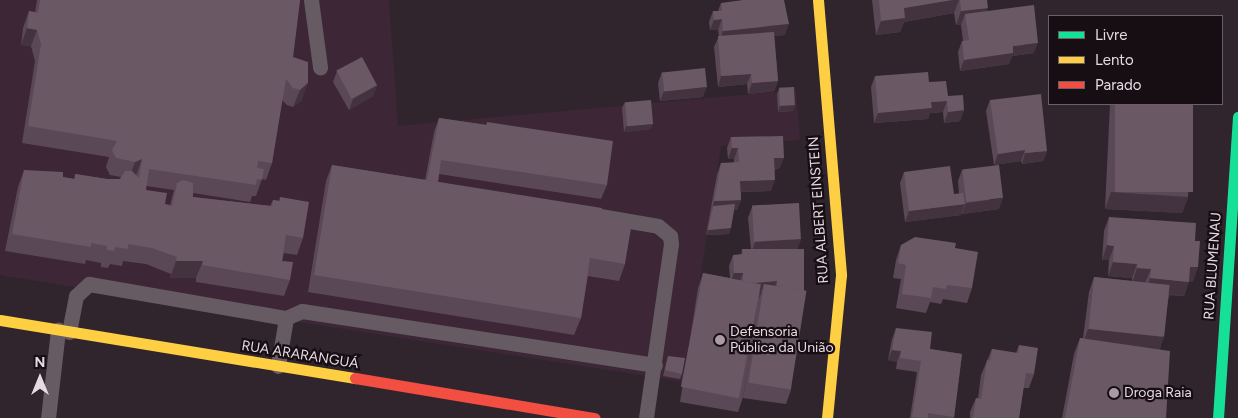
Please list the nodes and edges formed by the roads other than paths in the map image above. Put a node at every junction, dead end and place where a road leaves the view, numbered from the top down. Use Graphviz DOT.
graph roads {
  1 [pos="311,0"];
  2 [pos="818,0"];
  3 [pos="320,67"];
  4 [pos="1238,117"];
  5 [pos="566,210"];
  6 [pos="286,318"];
  7 [pos="0,320"];
  8 [pos="64,331"];
  9 [pos="655,365"];
  10 [pos="278,366"];
  11 [pos="48,418"];
  12 [pos="595,418"];
  13 [pos="646,418"];
  14 [pos="827,418"];
  15 [pos="1218,418"];
  1 -- 3 [label="lane"];
  2 -- 14 [label="street, RUA ALBERT EINSTEIN"];
  4 -- 15 [label="street, RUA BLUMENAU"];
  5 -- 9 [label="lane"];
  6 -- 8 [label="lane"];
  6 -- 9 [label="lane"];
  6 -- 10 [label="lane"];
  7 -- 8 [label="street, RUA ARARANGUÁ"];
  8 -- 10 [label="street, RUA ARARANGUÁ"];
  8 -- 11 [label="lane"];
  9 -- 13 [label="lane"];
  10 -- 12 [label="street, RUA ARARANGUÁ"];
}
